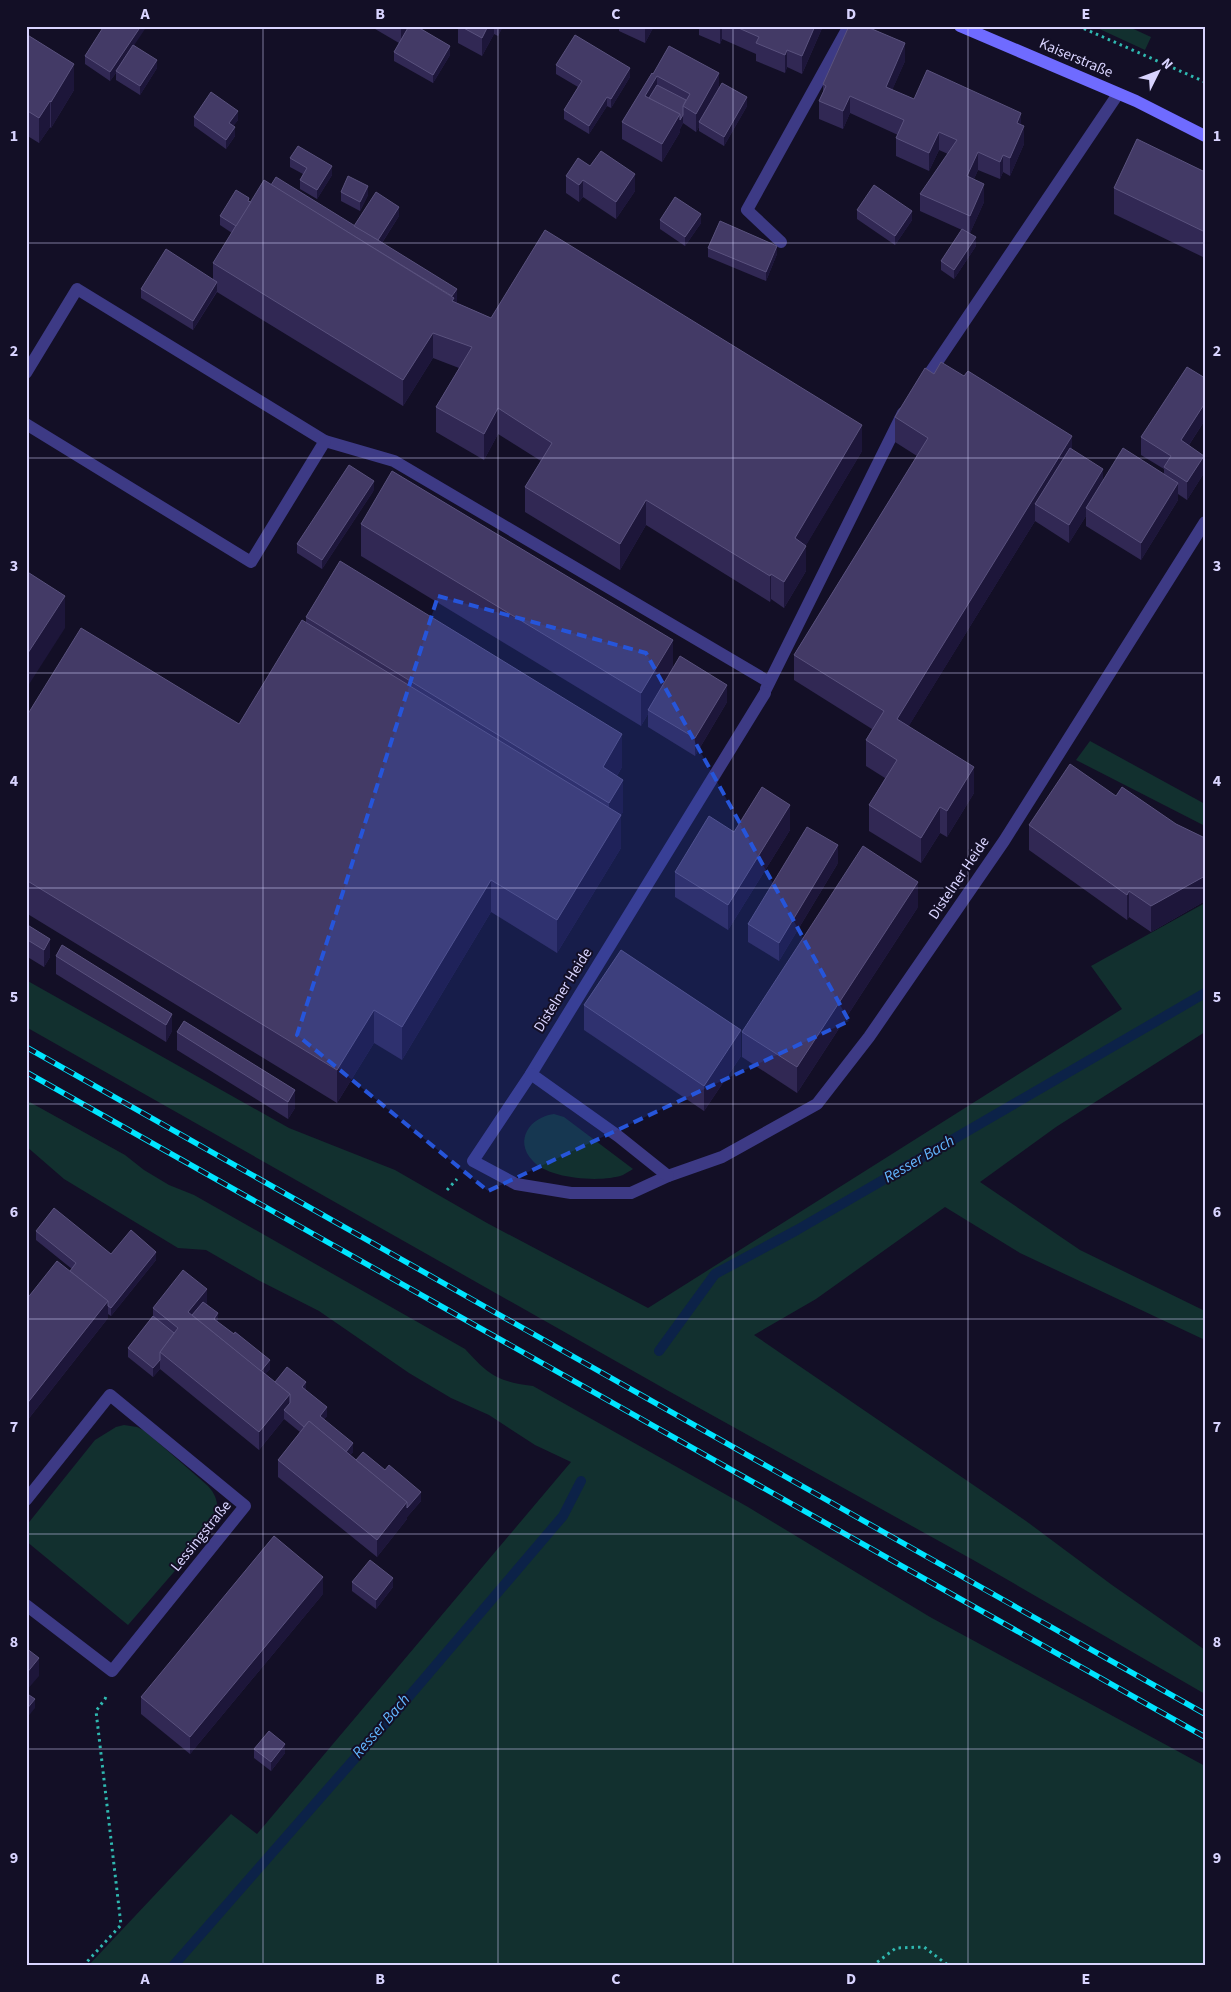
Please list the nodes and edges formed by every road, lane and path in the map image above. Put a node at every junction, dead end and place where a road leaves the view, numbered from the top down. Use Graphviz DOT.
graph roads {
  1 [pos="849,26"];
  2 [pos="960,26"];
  3 [pos="1078,26"];
  4 [pos="1205,82"];
  5 [pos="1118,94"];
  6 [pos="1205,136"];
  7 [pos="781,242"];
  8 [pos="26,372"];
  9 [pos="26,424"];
  10 [pos="325,441"];
  11 [pos="1205,522"];
  12 [pos="767,688"];
  13 [pos="530,1074"];
  14 [pos="668,1176"];
  15 [pos="26,1500"];
  16 [pos="26,1605"];
  17 [pos="112,1671"];
  18 [pos="83,1966"];
  19 [pos="872,1966"];
  20 [pos="949,1966"];
  1 -- 7 [label="street"];
  2 -- 5 [label="main road, Kaiserstraße"];
  3 -- 4 [label="path"];
  5 -- 6 [label="main road, Kaiserstraße"];
  5 -- 12 [label="street, Distelner Heide"];
  8 -- 10 [label="street"];
  9 -- 10 [label="street"];
  10 -- 12 [label="street"];
  11 -- 14 [label="street, Distelner Heide"];
  12 -- 13 [label="street, Distelner Heide"];
  13 -- 14 [label="street"];
  13 -- 14 [label="street, Distelner Heide"];
  15 -- 17 [label="street, Lessingstraße"];
  16 -- 17 [label="street"];
  17 -- 18 [label="path"];
  19 -- 20 [label="path"];
}
